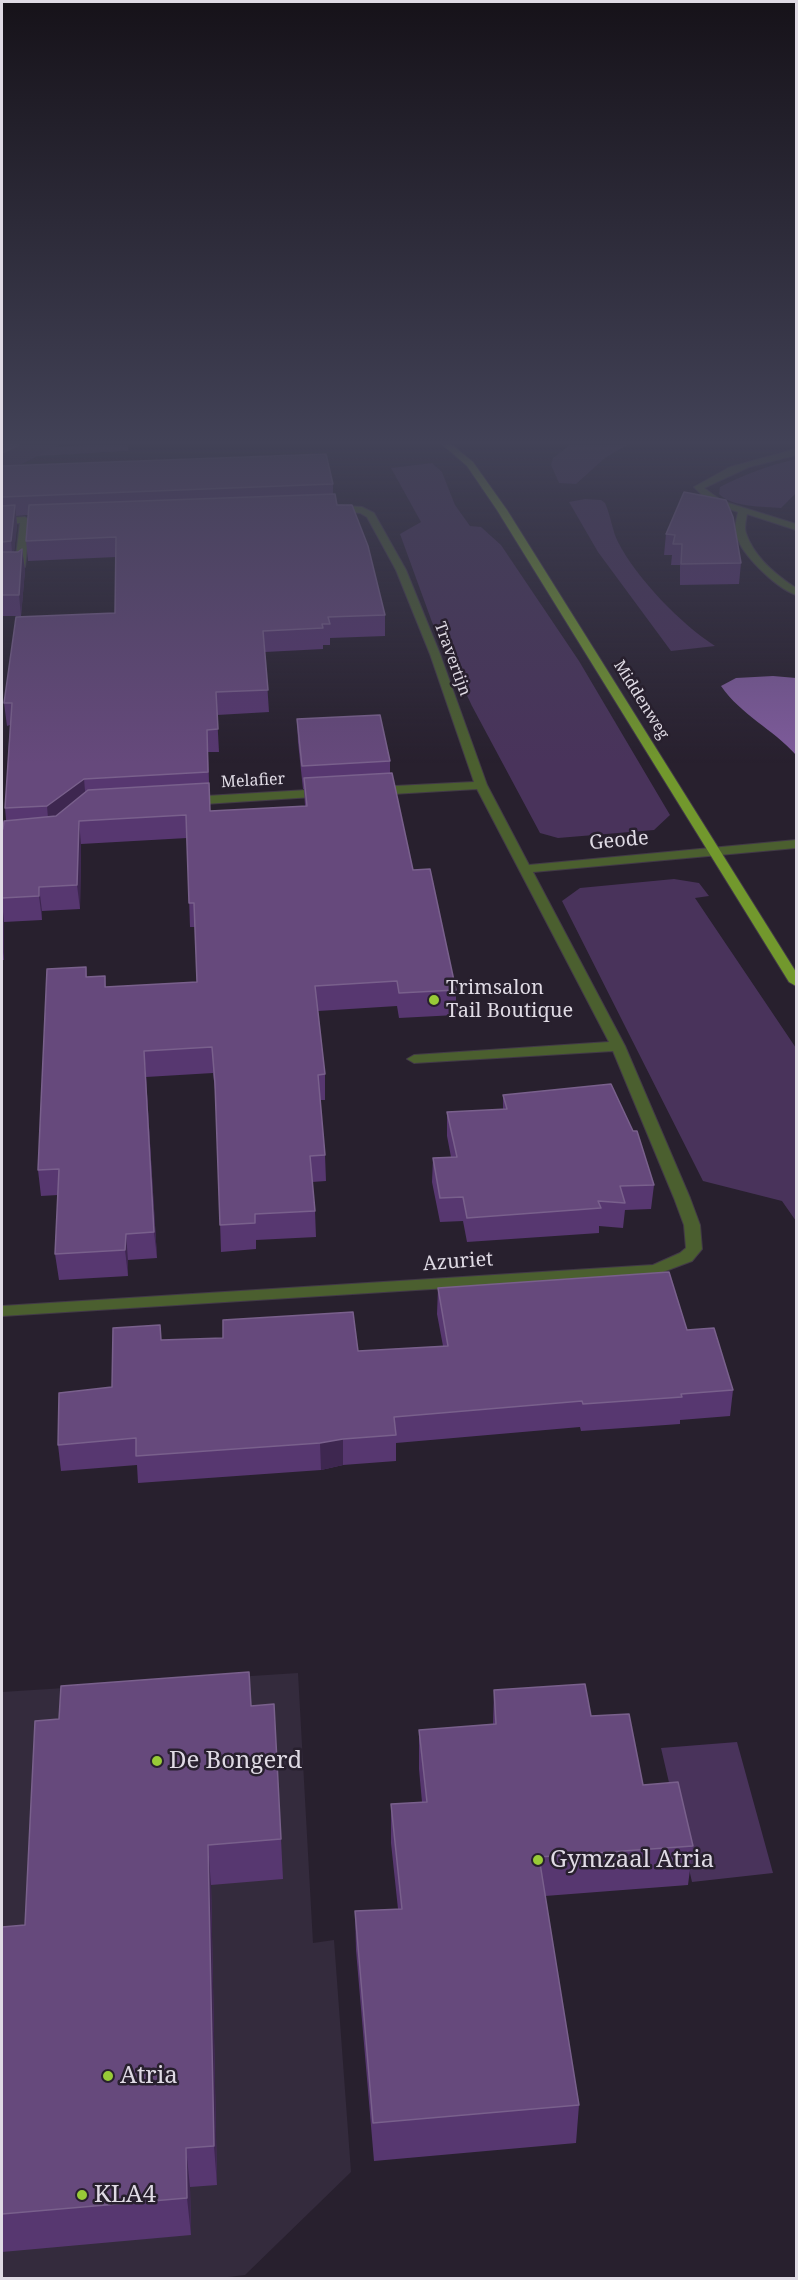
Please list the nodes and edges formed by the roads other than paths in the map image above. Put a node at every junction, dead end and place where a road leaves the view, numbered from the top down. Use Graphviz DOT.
graph roads {
  1 [pos="23,551"];
  2 [pos="391,551"];
  3 [pos="528,551"];
  4 [pos="751,551"];
  5 [pos="2,567"];
  6 [pos="796,592"];
  7 [pos="481,785"];
  8 [pos="362,791"];
  9 [pos="338,793"];
  10 [pos="175,802"];
  11 [pos="796,844"];
  12 [pos="716,852"];
  13 [pos="526,868"];
  14 [pos="796,982"];
  15 [pos="618,1046"];
  16 [pos="414,1059"];
  17 [pos="2,1311"];
  1 -- 5 [label="street"];
  2 -- 7 [label="street, Travertijn"];
  3 -- 12 [label="main road, Middenweg"];
  4 -- 6 [label="street"];
  7 -- 8 [label="street"];
  7 -- 13 [label="street, Travertijn"];
  9 -- 10 [label="street, Melafier"];
  11 -- 12 [label="street, Geode"];
  12 -- 13 [label="street, Geode"];
  12 -- 14 [label="main road, Middenweg"];
  13 -- 15 [label="street, Azuriet"];
  15 -- 16 [label="street"];
  15 -- 17 [label="street, Azuriet"];
}
